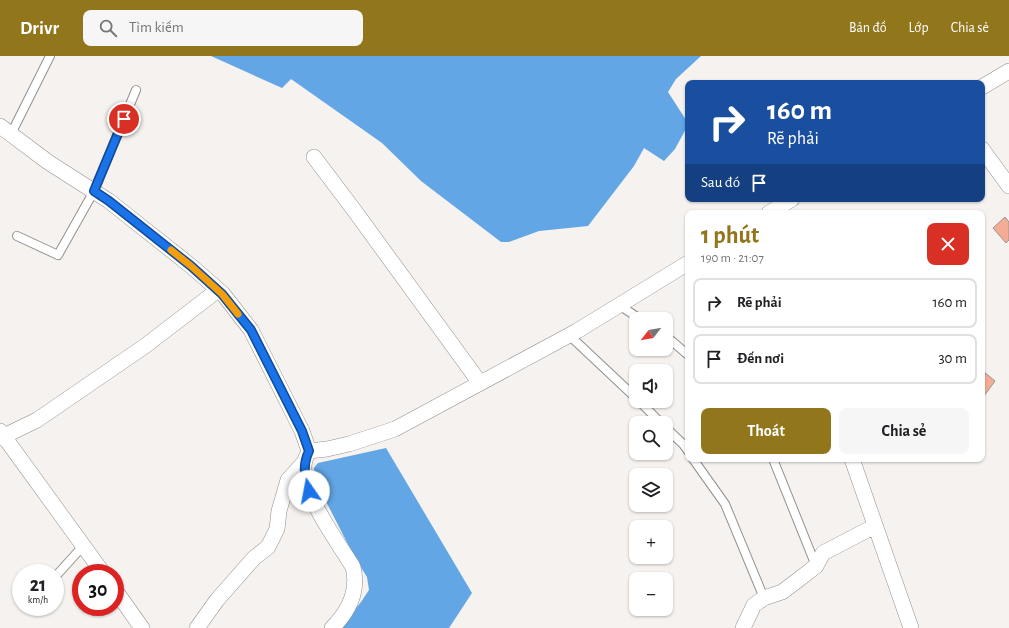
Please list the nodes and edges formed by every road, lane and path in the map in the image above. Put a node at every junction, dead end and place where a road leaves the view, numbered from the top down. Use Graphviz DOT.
graph roads {
  1 [pos="50,56"];
  2 [pos="1009,72"];
  3 [pos="985,85"];
  4 [pos="136,90"];
  5 [pos="6,130"];
  6 [pos="985,153"];
  7 [pos="314,157"];
  8 [pos="1009,186"];
  9 [pos="94,191"];
  10 [pos="787,202"];
  11 [pos="774,210"];
  12 [pos="17,236"];
  13 [pos="685,265"];
  14 [pos="218,290"];
  15 [pos="620,305"];
  16 [pos="630,312"];
  17 [pos="569,335"];
  18 [pos="673,342"];
  19 [pos="685,352"];
  20 [pos="480,383"];
  21 [pos="629,391"];
  22 [pos="646,408"];
  23 [pos="654,416"];
  24 [pos="1,435"];
  25 [pos="673,435"];
  26 [pos="685,447"];
  27 [pos="307,456"];
  28 [pos="695,462"];
  29 [pos="774,462"];
  30 [pos="853,462"];
  31 [pos="875,526"];
  32 [pos="83,546"];
  33 [pos="96,564"];
  34 [pos="816,566"];
  35 [pos="64,567"];
  36 [pos="764,598"];
  37 [pos="124,603"];
  38 [pos="142,628"];
  39 [pos="197,628"];
  40 [pos="332,628"];
  41 [pos="743,628"];
  42 [pos="911,628"];
  1 -- 5 [label="lane"];
  2 -- 3 [label="street"];
  4 -- 9 [label="lane"];
  5 -- 9 [label="street"];
  6 -- 8 [label="street"];
  7 -- 20 [label="street"];
  9 -- 12 [label="lane"];
  9 -- 14 [label="street"];
  10 -- 11 [label="street"];
  13 -- 15 [label="street"];
  14 -- 24 [label="street"];
  14 -- 27 [label="street"];
  15 -- 16 [label="lane"];
  15 -- 17 [label="street"];
  17 -- 20 [label="street"];
  17 -- 21 [label="lane"];
  18 -- 19 [label="lane"];
  20 -- 27 [label="street"];
  22 -- 23 [label="lane"];
  24 -- 32 [label="street"];
  25 -- 26 [label="lane"];
  27 -- 39 [label="street"];
  27 -- 40 [label="street"];
  28 -- 36 [label="lane"];
  29 -- 34 [label="lane"];
  30 -- 31 [label="street"];
  31 -- 34 [label="street"];
  31 -- 42 [label="street"];
  32 -- 33 [label="street"];
  32 -- 35 [label="lane"];
  34 -- 36 [label="street"];
  36 -- 41 [label="street"];
  37 -- 38 [label="street"];
}
